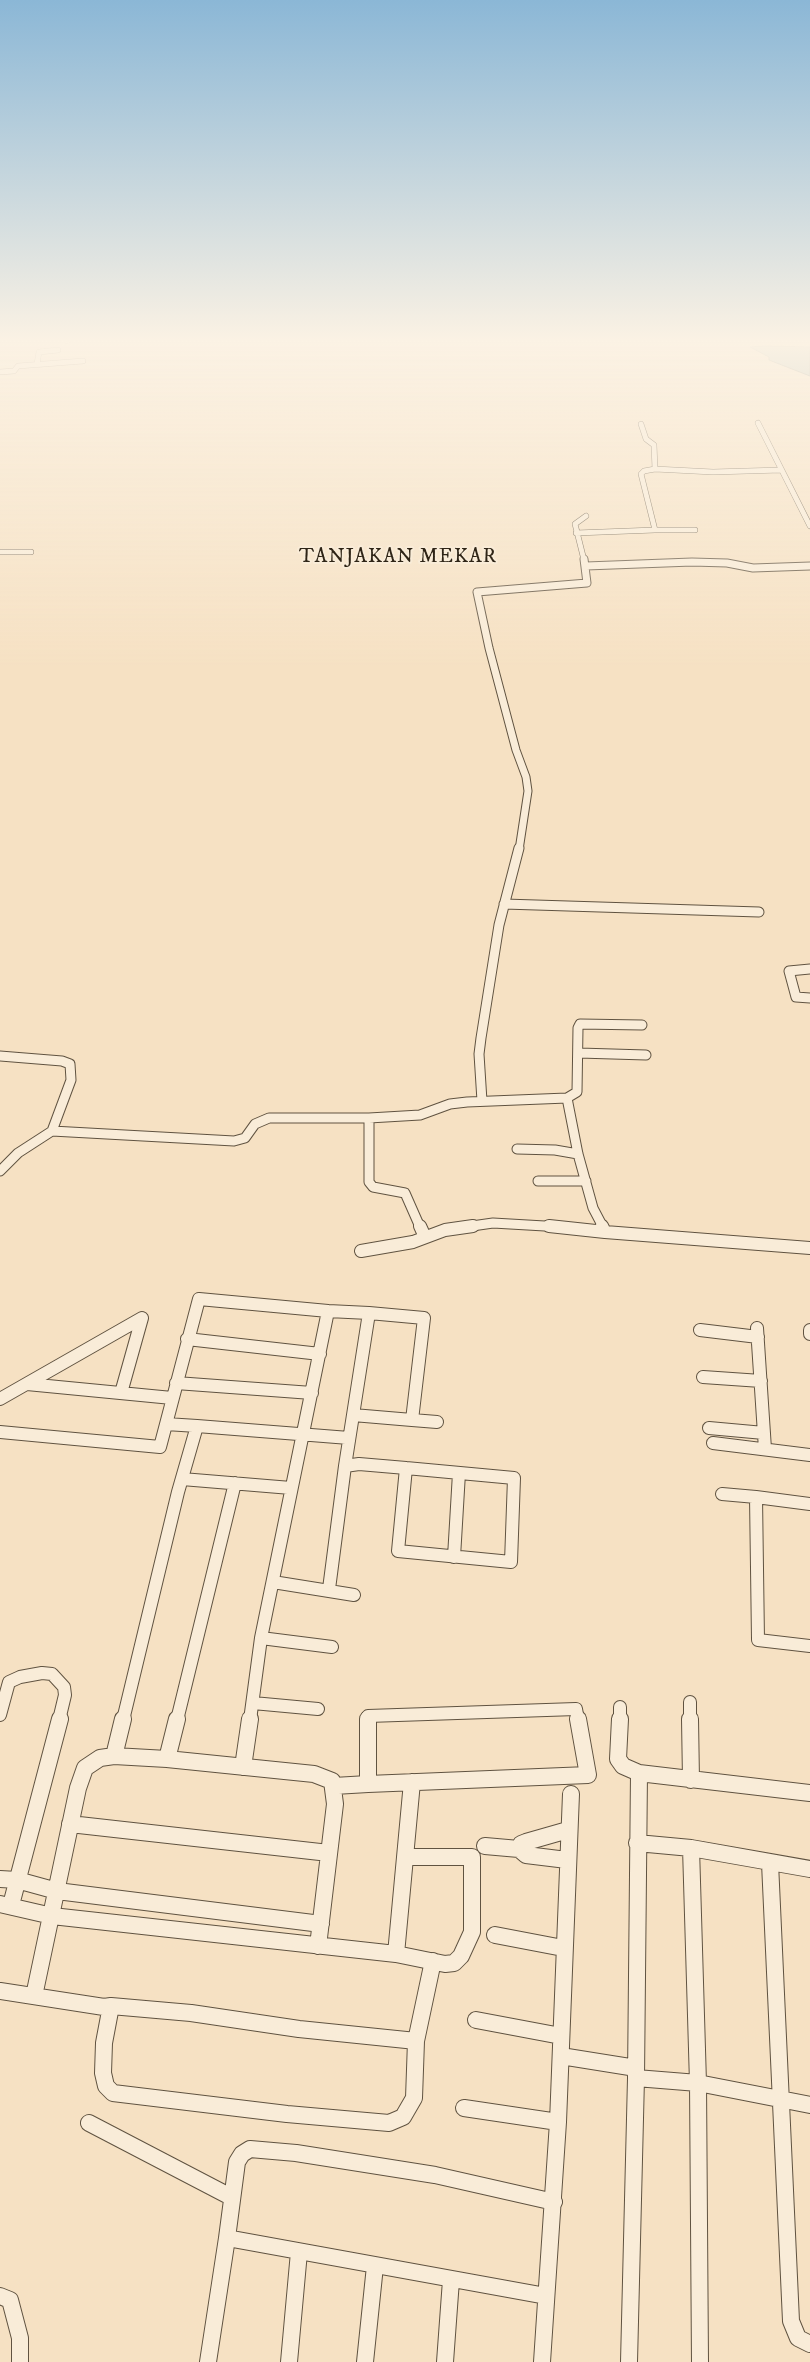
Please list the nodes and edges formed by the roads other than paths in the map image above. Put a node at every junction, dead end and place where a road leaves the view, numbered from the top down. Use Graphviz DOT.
graph roads {
  1 [pos="654,448"];
  2 [pos="770,448"];
  3 [pos="655,469"];
  4 [pos="781,470"];
  5 [pos="586,516"];
  6 [pos="810,526"];
  7 [pos="655,530"];
  8 [pos="696,530"];
  9 [pos="576,533"];
  10 [pos="0,552"];
  11 [pos="31,552"];
  12 [pos="586,566"];
  13 [pos="810,566"];
  14 [pos="504,904"];
  15 [pos="758,912"];
  16 [pos="810,969"];
  17 [pos="810,998"];
  18 [pos="642,1025"];
  19 [pos="579,1053"];
  20 [pos="646,1055"];
  21 [pos="0,1056"];
  22 [pos="567,1098"];
  23 [pos="482,1101"];
  24 [pos="369,1118"];
  25 [pos="52,1131"];
  26 [pos="517,1149"];
  27 [pos="578,1154"];
  28 [pos="0,1171"];
  29 [pos="538,1181"];
  30 [pos="586,1181"];
  31 [pos="605,1232"];
  32 [pos="425,1237"];
  33 [pos="810,1248"];
  34 [pos="361,1251"];
  35 [pos="328,1311"];
  36 [pos="370,1313"];
  37 [pos="700,1330"];
  38 [pos="187,1339"];
  39 [pos="320,1354"];
  40 [pos="703,1377"];
  41 [pos="761,1381"];
  42 [pos="176,1383"];
  43 [pos="27,1384"];
  44 [pos="121,1393"];
  45 [pos="312,1393"];
  46 [pos="172,1398"];
  47 [pos="0,1399"];
  48 [pos="353,1414"];
  49 [pos="412,1420"];
  50 [pos="437,1422"];
  51 [pos="166,1424"];
  52 [pos="197,1426"];
  53 [pos="709,1428"];
  54 [pos="0,1432"];
  55 [pos="764,1433"];
  56 [pos="303,1434"];
  57 [pos="349,1438"];
  58 [pos="713,1443"];
  59 [pos="765,1448"];
  60 [pos="810,1455"];
  61 [pos="344,1466"];
  62 [pos="406,1468"];
  63 [pos="459,1473"];
  64 [pos="182,1479"];
  65 [pos="235,1483"];
  66 [pos="291,1488"];
  67 [pos="722,1494"];
  68 [pos="756,1497"];
  69 [pos="810,1504"];
  70 [pos="454,1557"];
  71 [pos="273,1582"];
  72 [pos="329,1590"];
  73 [pos="354,1594"];
  74 [pos="261,1638"];
  75 [pos="810,1646"];
  76 [pos="332,1647"];
  77 [pos="690,1702"];
  78 [pos="253,1703"];
  79 [pos="620,1707"];
  80 [pos="318,1710"];
  81 [pos="0,1715"];
  82 [pos="114,1756"];
  83 [pos="167,1759"];
  84 [pos="243,1767"];
  85 [pos="639,1773"];
  86 [pos="691,1780"];
  87 [pos="412,1782"];
  88 [pos="368,1784"];
  89 [pos="334,1786"];
  90 [pos="810,1793"];
  91 [pos="571,1794"];
  92 [pos="70,1824"];
  93 [pos="568,1830"];
  94 [pos="637,1844"];
  95 [pos="485,1846"];
  96 [pos="690,1848"];
  97 [pos="519,1849"];
  98 [pos="329,1853"];
  99 [pos="405,1856"];
  100 [pos="567,1860"];
  101 [pos="770,1863"];
  102 [pos="810,1869"];
  103 [pos="0,1878"];
  104 [pos="17,1880"];
  105 [pos="57,1892"];
  106 [pos="5,1905"];
  107 [pos="52,1916"];
  108 [pos="320,1924"];
  109 [pos="495,1936"];
  110 [pos="318,1946"];
  111 [pos="563,1948"];
  112 [pos="396,1954"];
  113 [pos="433,1961"];
  114 [pos="0,1991"];
  115 [pos="34,1996"];
  116 [pos="111,2006"];
  117 [pos="476,2020"];
  118 [pos="562,2036"];
  119 [pos="416,2041"];
  120 [pos="561,2056"];
  121 [pos="636,2073"];
  122 [pos="698,2083"];
  123 [pos="782,2101"];
  124 [pos="810,2105"];
  125 [pos="464,2108"];
  126 [pos="558,2122"];
  127 [pos="89,2124"];
  128 [pos="231,2198"];
  129 [pos="554,2202"];
  130 [pos="227,2238"];
  131 [pos="299,2252"];
  132 [pos="376,2266"];
  133 [pos="451,2280"];
  134 [pos="0,2296"];
  135 [pos="546,2296"];
  136 [pos="810,2344"];
  137 [pos="20,2362"];
  138 [pos="208,2362"];
  139 [pos="289,2362"];
  140 [pos="365,2362"];
  141 [pos="445,2362"];
  142 [pos="542,2362"];
  143 [pos="629,2362"];
  144 [pos="700,2362"];
  1 -- 3 [label="street"];
  2 -- 4 [label="street"];
  3 -- 4 [label="street"];
  3 -- 7 [label="street"];
  4 -- 6 [label="street"];
  5 -- 9 [label="street"];
  7 -- 8 [label="street"];
  7 -- 9 [label="street"];
  9 -- 12 [label="street"];
  10 -- 11 [label="street"];
  12 -- 13 [label="street"];
  12 -- 14 [label="street"];
  14 -- 15 [label="street"];
  14 -- 23 [label="street"];
  16 -- 17 [label="street"];
  18 -- 19 [label="street"];
  19 -- 20 [label="street"];
  19 -- 22 [label="street"];
  21 -- 25 [label="street"];
  22 -- 23 [label="street"];
  22 -- 27 [label="street"];
  23 -- 24 [label="street"];
  24 -- 25 [label="street"];
  24 -- 32 [label="street"];
  25 -- 28 [label="street"];
  26 -- 27 [label="street"];
  27 -- 30 [label="street"];
  29 -- 30 [label="street"];
  30 -- 31 [label="street"];
  31 -- 32 [label="street"];
  31 -- 33 [label="street"];
  32 -- 34 [label="street"];
  35 -- 36 [label="street"];
  35 -- 38 [label="street"];
  35 -- 39 [label="street"];
  36 -- 48 [label="street"];
  36 -- 49 [label="street"];
  37 -- 41 [label="street"];
  38 -- 39 [label="street"];
  38 -- 42 [label="street"];
  39 -- 45 [label="street"];
  40 -- 41 [label="street"];
  41 -- 55 [label="street"];
  42 -- 45 [label="street"];
  42 -- 46 [label="street"];
  43 -- 44 [label="street"];
  43 -- 44 [label="street"];
  43 -- 47 [label="street"];
  44 -- 46 [label="street"];
  45 -- 56 [label="street"];
  46 -- 51 [label="street"];
  48 -- 49 [label="street"];
  48 -- 57 [label="street"];
  49 -- 50 [label="street"];
  51 -- 52 [label="street"];
  51 -- 54 [label="street"];
  52 -- 56 [label="street"];
  52 -- 64 [label="street"];
  53 -- 55 [label="street"];
  55 -- 59 [label="street"];
  56 -- 57 [label="street"];
  56 -- 66 [label="street"];
  57 -- 61 [label="street"];
  58 -- 59 [label="street"];
  59 -- 60 [label="street"];
  61 -- 62 [label="street"];
  61 -- 72 [label="street"];
  62 -- 63 [label="street"];
  62 -- 70 [label="street"];
  63 -- 70 [label="street"];
  63 -- 70 [label="street"];
  64 -- 65 [label="street"];
  64 -- 82 [label="street"];
  65 -- 66 [label="street"];
  65 -- 83 [label="street"];
  66 -- 71 [label="street"];
  67 -- 68 [label="street"];
  68 -- 69 [label="street"];
  68 -- 75 [label="street"];
  71 -- 72 [label="street"];
  71 -- 74 [label="street"];
  72 -- 73 [label="street"];
  74 -- 76 [label="street"];
  74 -- 78 [label="street"];
  77 -- 86 [label="street"];
  78 -- 80 [label="street"];
  78 -- 84 [label="street"];
  79 -- 85 [label="street"];
  81 -- 104 [label="street"];
  82 -- 83 [label="street"];
  82 -- 92 [label="street"];
  83 -- 84 [label="street"];
  84 -- 89 [label="street"];
  85 -- 86 [label="street"];
  85 -- 94 [label="street"];
  86 -- 90 [label="street"];
  87 -- 88 [label="street"];
  87 -- 88 [label="street"];
  87 -- 99 [label="street"];
  88 -- 89 [label="street"];
  89 -- 98 [label="street"];
  91 -- 93 [label="street"];
  92 -- 98 [label="street"];
  92 -- 105 [label="street"];
  93 -- 97 [label="street"];
  93 -- 100 [label="street"];
  94 -- 96 [label="street"];
  94 -- 121 [label="street"];
  95 -- 97 [label="street"];
  96 -- 101 [label="street"];
  96 -- 122 [label="street"];
  97 -- 100 [label="street"];
  98 -- 108 [label="street"];
  99 -- 112 [label="street"];
  99 -- 113 [label="street"];
  100 -- 111 [label="street"];
  101 -- 102 [label="street"];
  101 -- 123 [label="street"];
  103 -- 104 [label="street"];
  104 -- 105 [label="street"];
  104 -- 106 [label="street"];
  105 -- 107 [label="street"];
  105 -- 108 [label="street"];
  106 -- 107 [label="street"];
  107 -- 110 [label="street"];
  107 -- 115 [label="street"];
  108 -- 110 [label="street"];
  109 -- 111 [label="street"];
  110 -- 112 [label="street"];
  111 -- 118 [label="street"];
  112 -- 113 [label="street"];
  113 -- 119 [label="street"];
  114 -- 115 [label="street"];
  115 -- 116 [label="street"];
  116 -- 119 [label="street"];
  116 -- 119 [label="street"];
  117 -- 118 [label="street"];
  118 -- 120 [label="street"];
  120 -- 121 [label="street"];
  120 -- 126 [label="street"];
  121 -- 122 [label="street"];
  121 -- 143 [label="street"];
  122 -- 123 [label="street"];
  122 -- 144 [label="street"];
  123 -- 124 [label="street"];
  123 -- 136 [label="street"];
  125 -- 126 [label="street"];
  126 -- 129 [label="street"];
  127 -- 128 [label="street"];
  128 -- 129 [label="street"];
  128 -- 130 [label="street"];
  129 -- 135 [label="street"];
  130 -- 131 [label="street"];
  130 -- 138 [label="street"];
  131 -- 132 [label="street"];
  131 -- 139 [label="street"];
  132 -- 133 [label="street"];
  132 -- 140 [label="street"];
  133 -- 135 [label="street"];
  133 -- 141 [label="street"];
  134 -- 137 [label="street"];
  135 -- 142 [label="street"];
}
